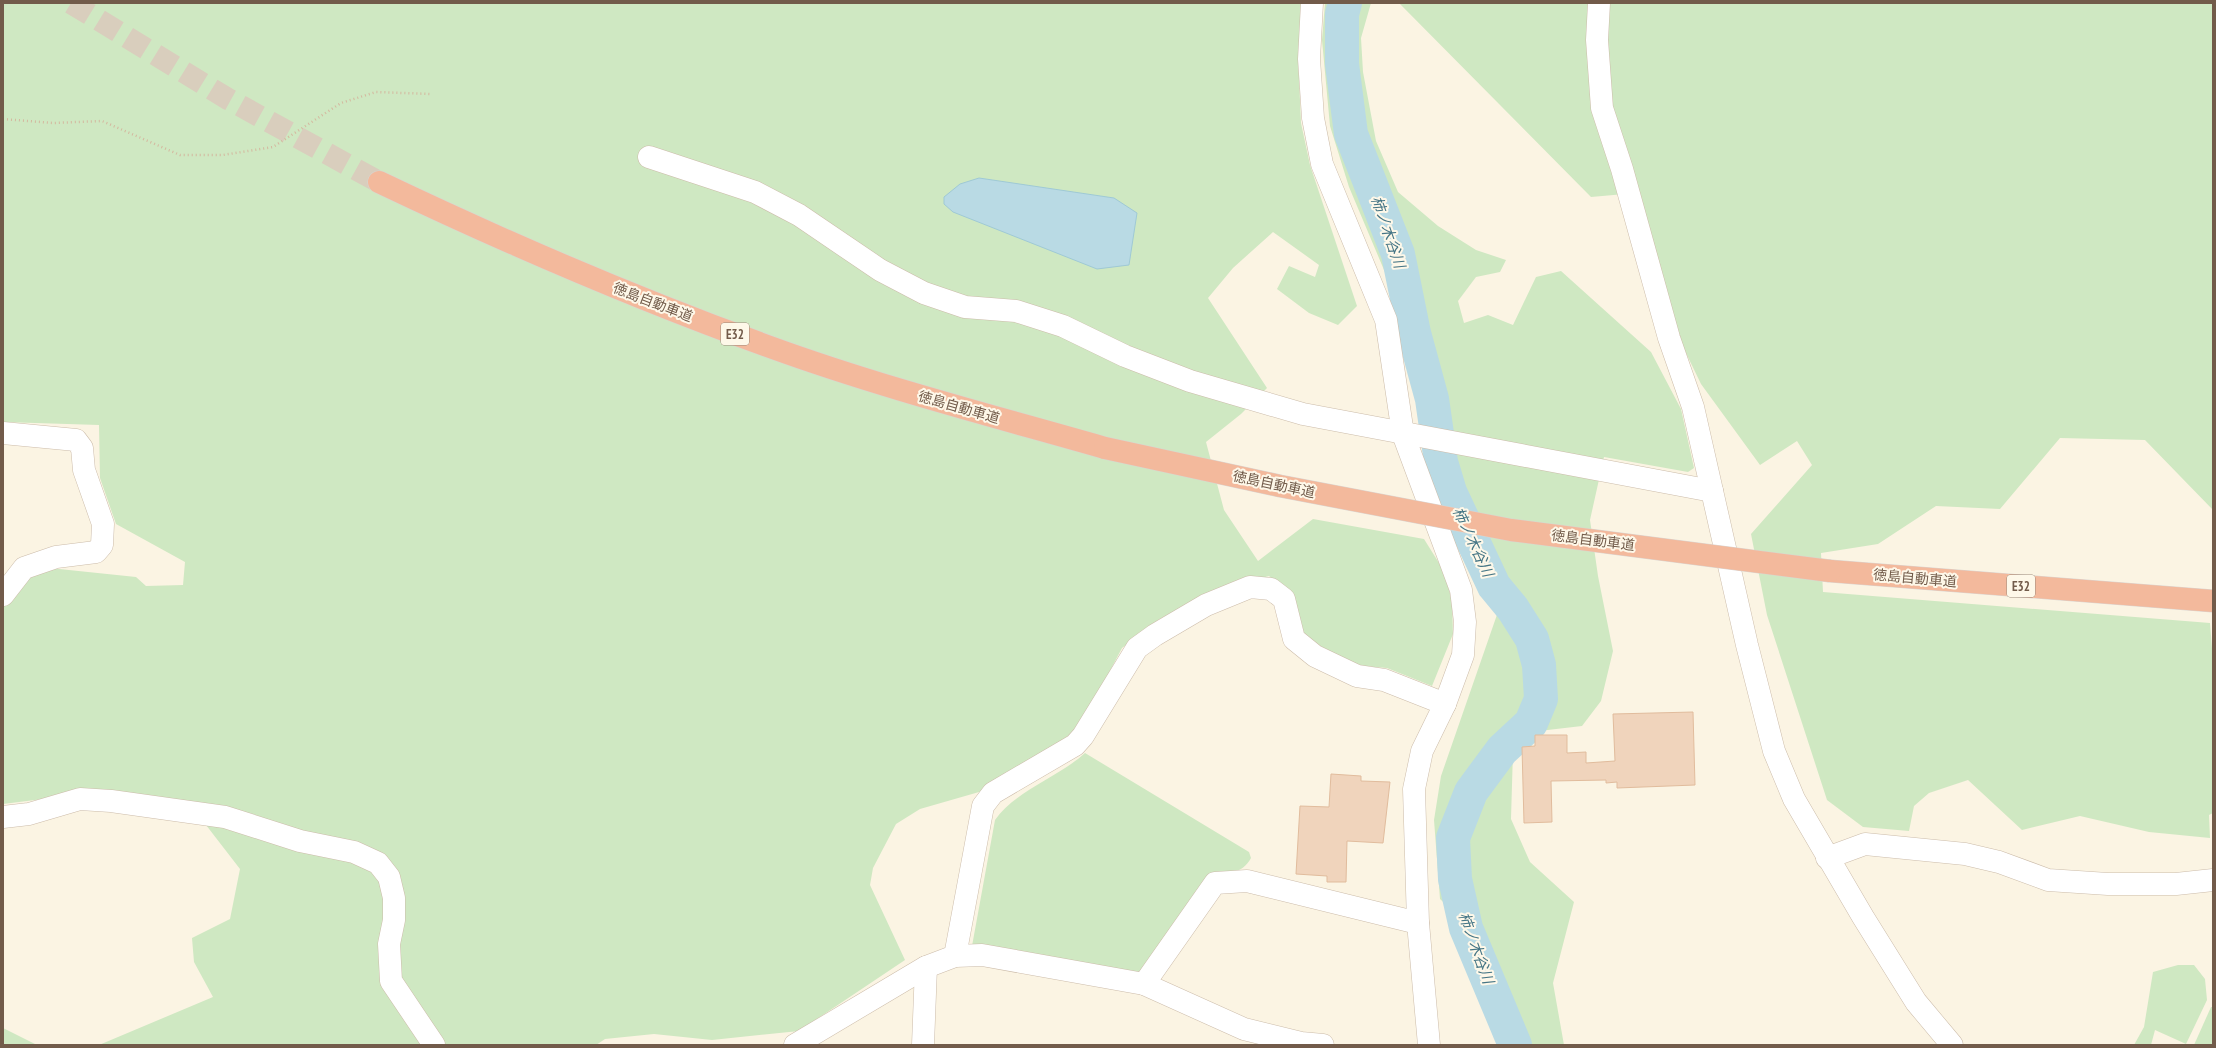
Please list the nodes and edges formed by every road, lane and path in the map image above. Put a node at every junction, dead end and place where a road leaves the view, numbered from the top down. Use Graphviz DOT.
graph roads {
  1 [pos="1312,3"];
  2 [pos="1599,3"];
  3 [pos="431,94"];
  4 [pos="3,118"];
  5 [pos="649,157"];
  6 [pos="379,182"];
  7 [pos="3,433"];
  8 [pos="1402,434"];
  9 [pos="1712,490"];
  10 [pos="3,595"];
  11 [pos="2213,601"];
  12 [pos="1445,704"];
  13 [pos="3,817"];
  14 [pos="1827,858"];
  15 [pos="2213,880"];
  16 [pos="1418,923"];
  17 [pos="956,956"];
  18 [pos="926,967"];
  19 [pos="1144,984"];
  20 [pos="434,1045"];
  21 [pos="795,1045"];
  22 [pos="923,1045"];
  23 [pos="1323,1045"];
  24 [pos="1429,1045"];
  25 [pos="1952,1045"];
  1 -- 8 [label="street"];
  2 -- 9 [label="street"];
  3 -- 4 [label="path"];
  5 -- 8 [label="street"];
  6 -- 11 [label="highway, 徳島自動車道 / E32, bridge"];
  7 -- 10 [label="street"];
  8 -- 9 [label="street"];
  8 -- 12 [label="street"];
  9 -- 14 [label="street"];
  12 -- 16 [label="street"];
  12 -- 17 [label="street"];
  13 -- 20 [label="street"];
  14 -- 15 [label="street"];
  14 -- 25 [label="street"];
  16 -- 19 [label="street"];
  16 -- 24 [label="street"];
  17 -- 18 [label="street"];
  17 -- 19 [label="street"];
  18 -- 21 [label="street"];
  18 -- 22 [label="street"];
  19 -- 23 [label="street"];
}
